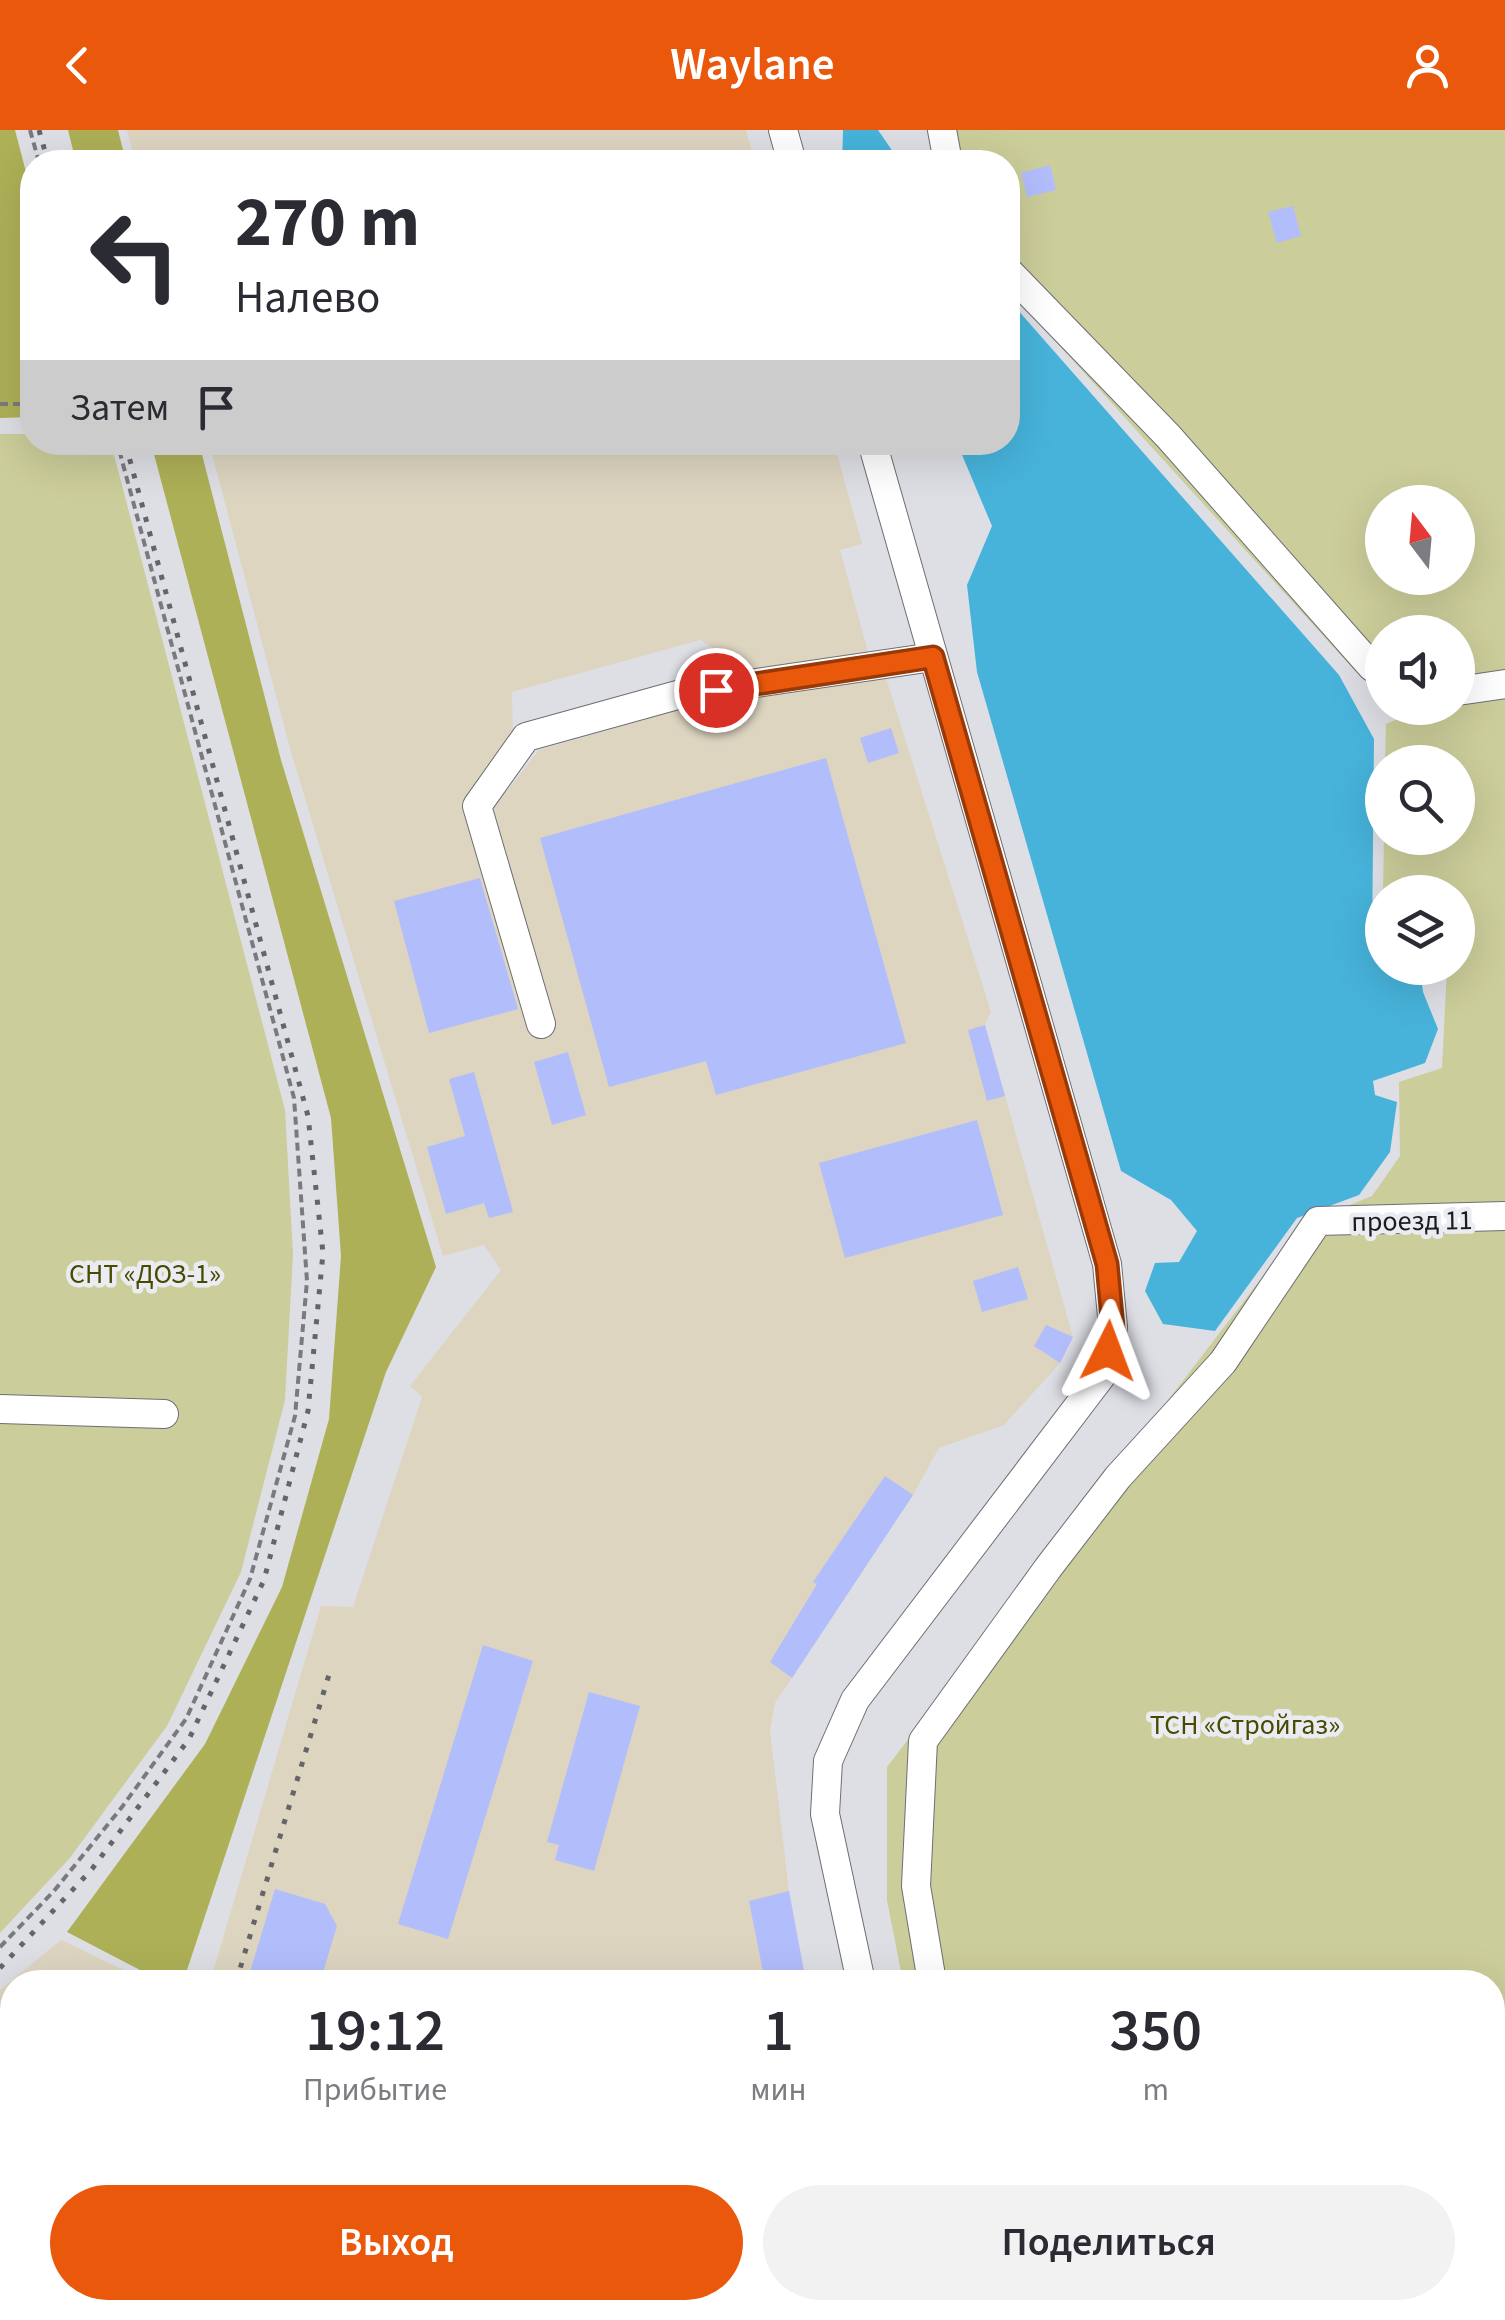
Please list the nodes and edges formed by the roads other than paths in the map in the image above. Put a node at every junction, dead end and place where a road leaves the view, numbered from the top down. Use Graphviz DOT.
graph roads {
  1 [pos="1020,283"];
  2 [pos="876,455"];
  3 [pos="933,657"];
  4 [pos="1365,659"];
  5 [pos="1505,684"];
  6 [pos="1475,689"];
  7 [pos="541,1024"];
  8 [pos="1505,1216"];
  9 [pos="0,1408"];
  10 [pos="164,1414"];
  11 [pos="859,1970"];
  12 [pos="930,1970"];
  1 -- 4 [label="street"];
  2 -- 3 [label="street"];
  3 -- 7 [label="street"];
  3 -- 11 [label="street"];
  5 -- 6 [label="street"];
  8 -- 12 [label="street, проезд 11"];
  9 -- 10 [label="street"];
}
